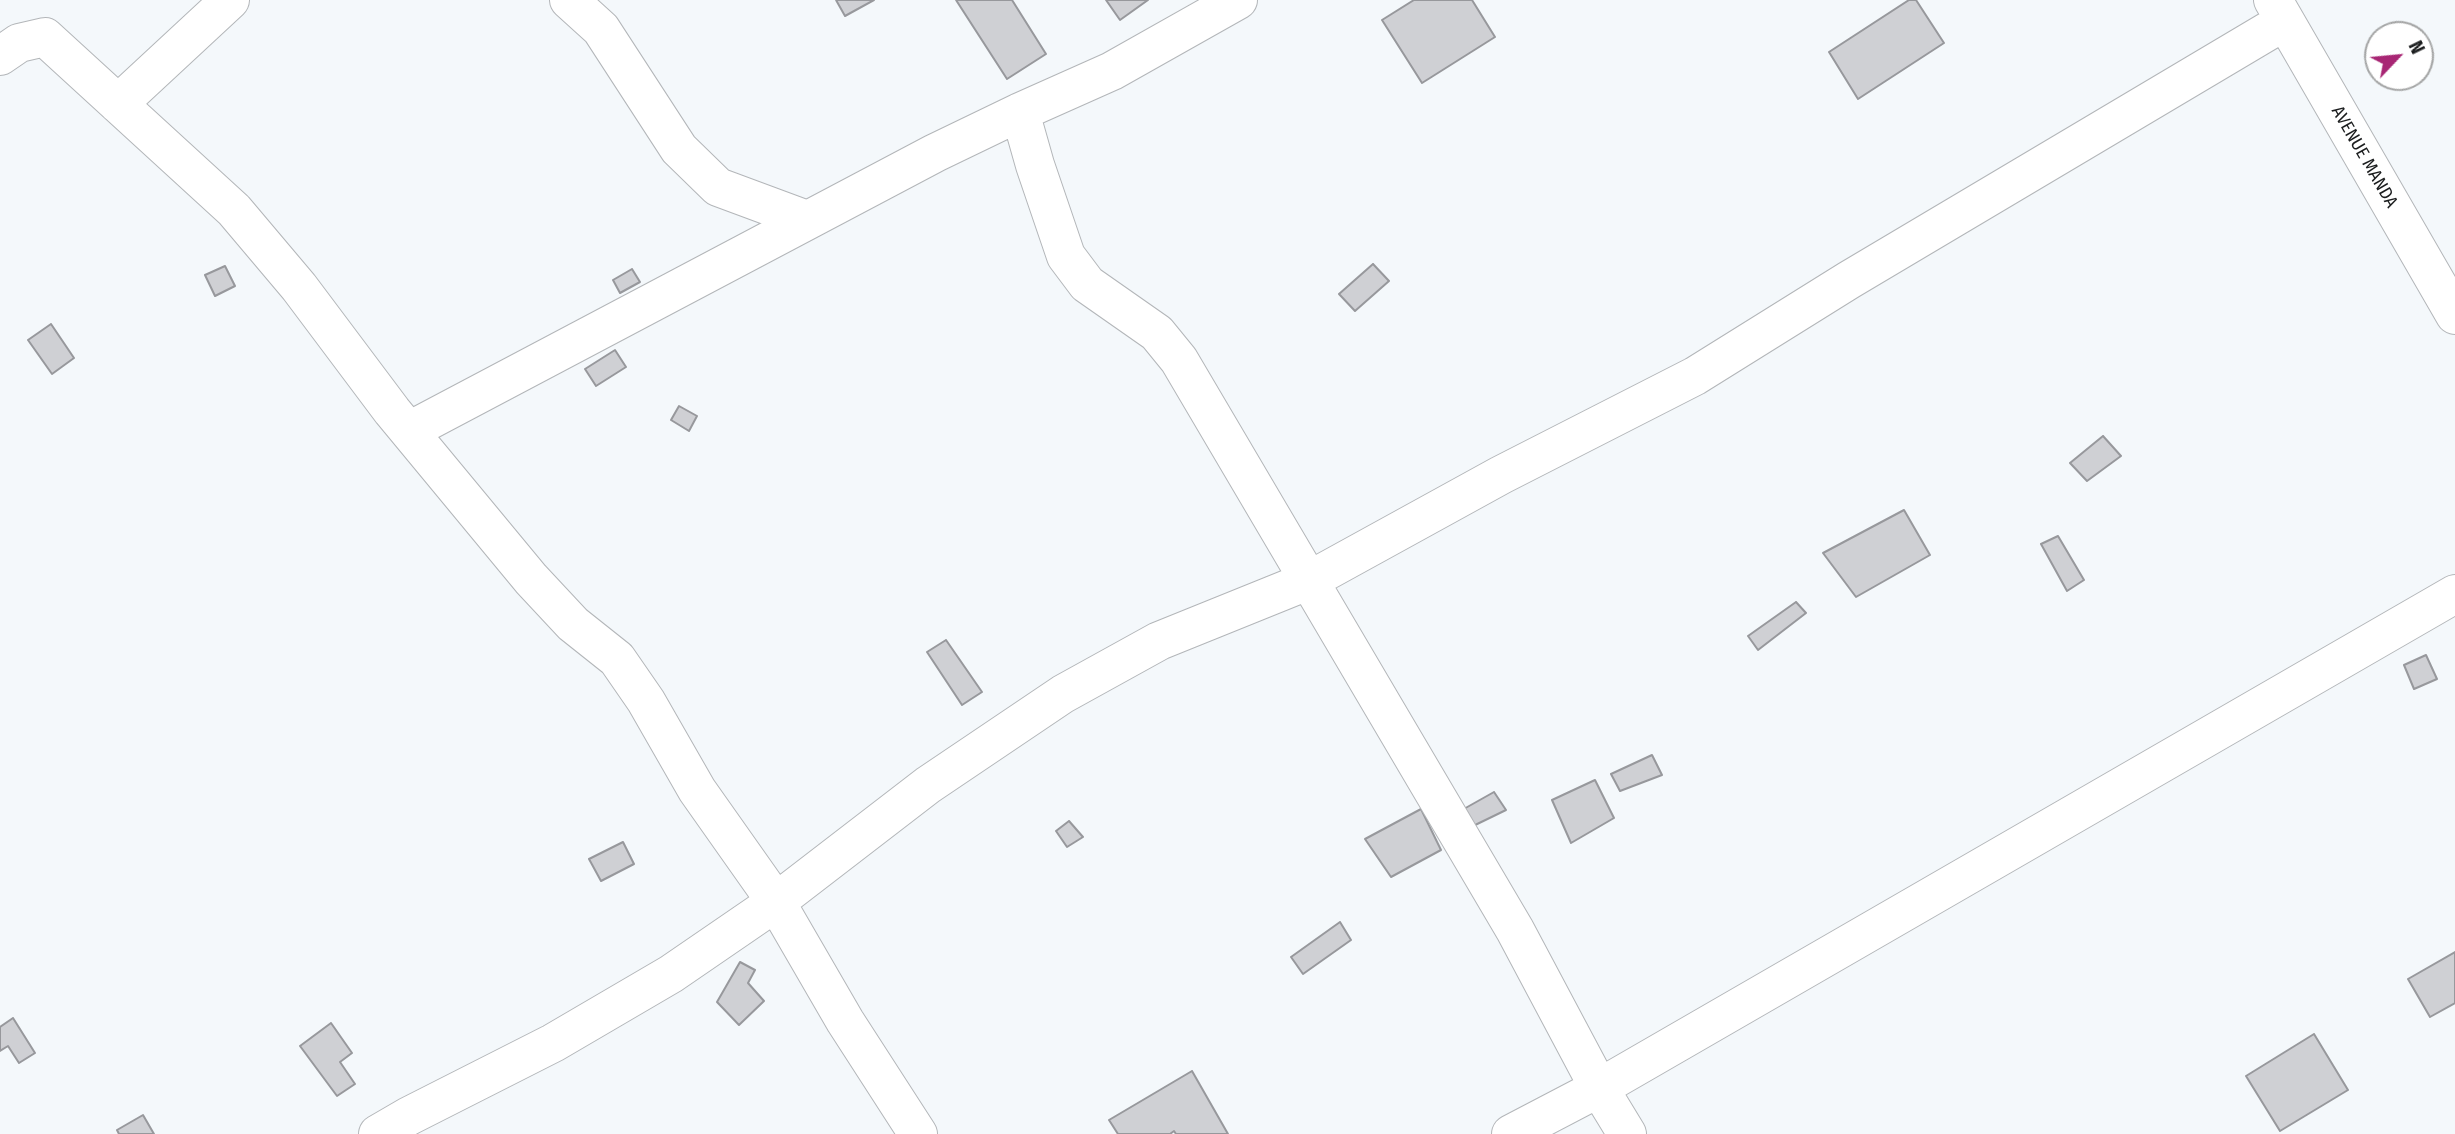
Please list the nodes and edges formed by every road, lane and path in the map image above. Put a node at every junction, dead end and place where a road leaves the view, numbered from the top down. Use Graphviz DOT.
graph roads {
  1 [pos="230,0"];
  2 [pos="569,0"];
  3 [pos="1238,0"];
  4 [pos="2279,11"];
  5 [pos="0,56"];
  6 [pos="118,104"];
  7 [pos="1020,112"];
  8 [pos="807,220"];
  9 [pos="2455,315"];
  10 [pos="409,431"];
  11 [pos="1310,580"];
  12 [pos="2455,594"];
  13 [pos="776,902"];
  14 [pos="1599,1088"];
  15 [pos="378,1134"];
  16 [pos="918,1134"];
  17 [pos="1511,1134"];
  18 [pos="1627,1134"];
  1 -- 6 [label="street"];
  2 -- 8 [label="street"];
  3 -- 7 [label="street"];
  4 -- 9 [label="street, AVENUE MANDA"];
  4 -- 11 [label="street"];
  5 -- 6 [label="street"];
  6 -- 10 [label="street"];
  7 -- 8 [label="street"];
  7 -- 11 [label="street"];
  8 -- 10 [label="street"];
  10 -- 13 [label="street"];
  11 -- 13 [label="street"];
  11 -- 14 [label="street"];
  12 -- 14 [label="street"];
  13 -- 15 [label="street"];
  13 -- 16 [label="street"];
  14 -- 17 [label="street"];
  14 -- 18 [label="street"];
}
